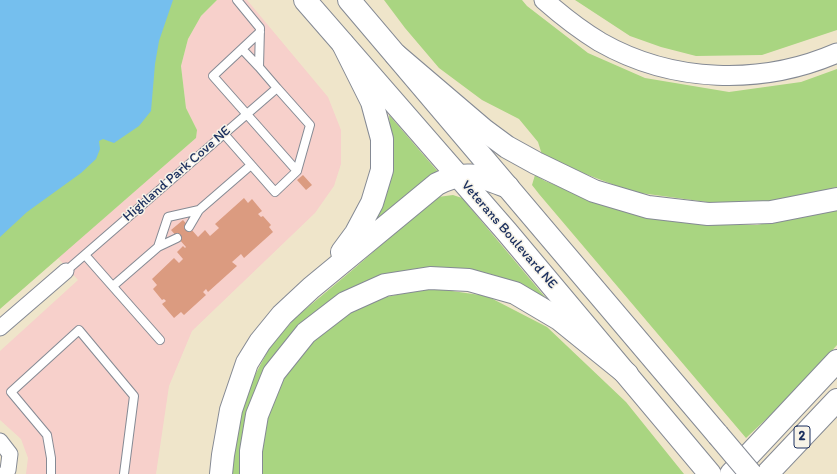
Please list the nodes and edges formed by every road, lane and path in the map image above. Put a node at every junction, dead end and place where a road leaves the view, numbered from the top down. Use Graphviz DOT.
graph roads {
  1 [pos="237,0"];
  2 [pos="304,0"];
  3 [pos="349,0"];
  4 [pos="544,0"];
  5 [pos="260,32"];
  6 [pos="342,44"];
  7 [pos="242,49"];
  8 [pos="837,53"];
  9 [pos="396,55"];
  10 [pos="259,67"];
  11 [pos="277,88"];
  12 [pos="246,114"];
  13 [pos="224,134"];
  14 [pos="251,164"];
  15 [pos="297,171"];
  16 [pos="458,176"];
  17 [pos="508,187"];
  18 [pos="837,199"];
  19 [pos="199,210"];
  20 [pos="189,227"];
  21 [pos="177,238"];
  22 [pos="158,247"];
  23 [pos="85,255"];
  24 [pos="66,271"];
  25 [pos="112,286"];
  26 [pos="311,288"];
  27 [pos="0,328"];
  28 [pos="160,340"];
  29 [pos="837,361"];
  30 [pos="626,374"];
  31 [pos="837,400"];
  32 [pos="0,442"];
  33 [pos="4,474"];
  34 [pos="51,474"];
  35 [pos="124,474"];
  36 [pos="221,474"];
  37 [pos="251,474"];
  38 [pos="710,474"];
  39 [pos="731,474"];
  40 [pos="751,474"];
  41 [pos="767,474"];
  1 -- 5 [label="lane"];
  2 -- 6 [label="main road, Veterans Boulevard NE"];
  3 -- 9 [label="main road, Veterans Boulevard NE"];
  4 -- 8 [label="street"];
  5 -- 7 [label="lane"];
  5 -- 10 [label="lane"];
  6 -- 16 [label="main road, Veterans Boulevard NE"];
  6 -- 26 [label="main road"];
  7 -- 10 [label="lane"];
  7 -- 12 [label="lane"];
  9 -- 17 [label="main road, Veterans Boulevard NE"];
  9 -- 18 [label="main road"];
  10 -- 11 [label="lane"];
  11 -- 12 [label="lane, Highland Park Cove NE"];
  11 -- 15 [label="lane"];
  12 -- 13 [label="lane, Highland Park Cove NE"];
  12 -- 15 [label="lane"];
  13 -- 14 [label="lane"];
  13 -- 23 [label="lane, Highland Park Cove NE"];
  14 -- 15 [label="lane"];
  14 -- 19 [label="lane"];
  16 -- 17 [label="main road"];
  16 -- 26 [label="main road"];
  16 -- 30 [label="main road, Veterans Boulevard NE"];
  17 -- 40 [label="main road, Veterans Boulevard NE, bridge"];
  19 -- 20 [label="lane"];
  19 -- 22 [label="lane"];
  21 -- 22 [label="lane"];
  22 -- 25 [label="lane"];
  23 -- 24 [label="lane, Highland Park Cove NE"];
  23 -- 25 [label="lane"];
  24 -- 27 [label="street, Highland Park Cove NE"];
  25 -- 28 [label="lane"];
  26 -- 36 [label="main road"];
  29 -- 39 [label="main road"];
  30 -- 37 [label="main road"];
  30 -- 38 [label="main road, Veterans Boulevard NE"];
  31 -- 41 [label="main road, 2"];
  32 -- 33 [label="street"];
  34 -- 35 [label="lane"];
}
